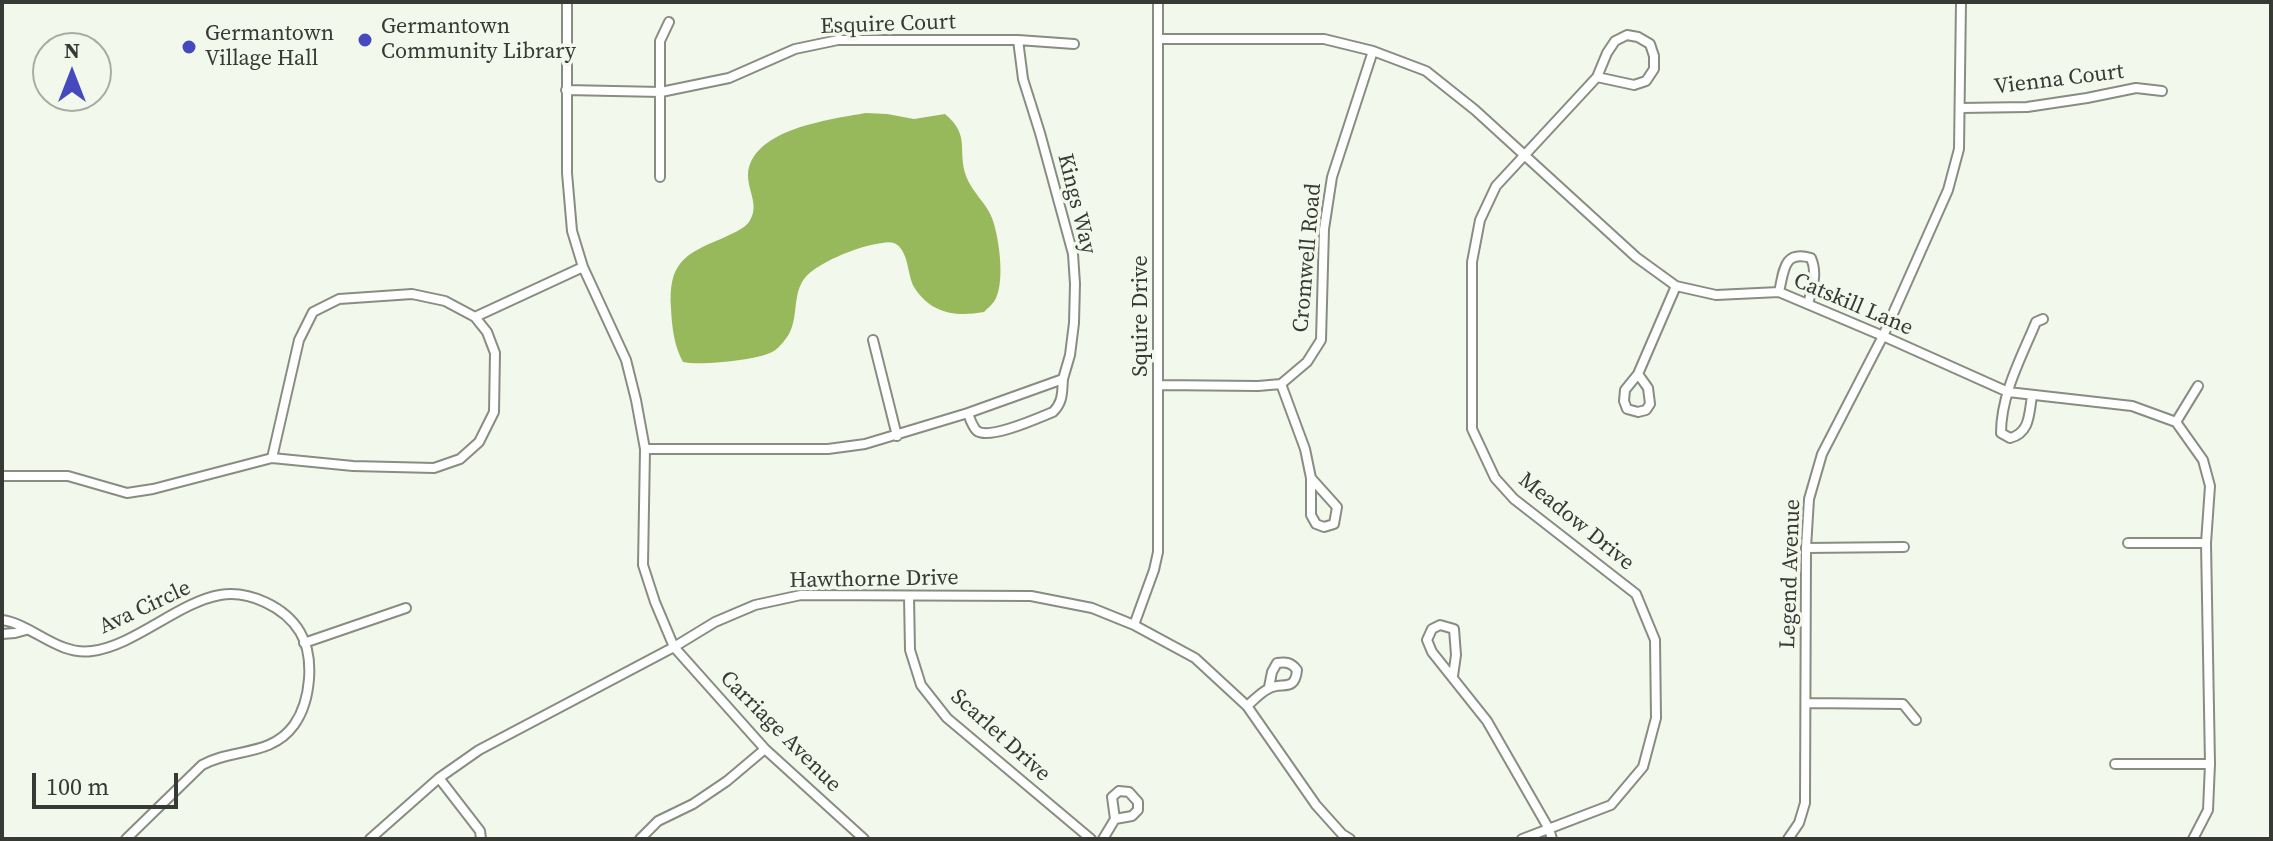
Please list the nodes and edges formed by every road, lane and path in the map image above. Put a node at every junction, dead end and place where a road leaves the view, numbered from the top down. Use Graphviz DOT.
graph roads {
  1 [pos="567,2"];
  2 [pos="1158,2"];
  3 [pos="1961,2"];
  4 [pos="669,22"];
  5 [pos="1158,39"];
  6 [pos="1018,40"];
  7 [pos="1074,44"];
  8 [pos="1373,51"];
  9 [pos="1597,77"];
  10 [pos="566,90"];
  11 [pos="2162,91"];
  12 [pos="661,92"];
  13 [pos="1961,108"];
  14 [pos="1525,155"];
  15 [pos="660,177"];
  16 [pos="583,267"];
  17 [pos="1676,286"];
  18 [pos="1779,292"];
  19 [pos="1808,304"];
  20 [pos="475,317"];
  21 [pos="2043,319"];
  22 [pos="1883,336"];
  23 [pos="873,340"];
  24 [pos="1638,374"];
  25 [pos="1063,379"];
  26 [pos="1281,384"];
  27 [pos="1159,385"];
  28 [pos="2198,386"];
  29 [pos="2008,392"];
  30 [pos="2032,396"];
  31 [pos="968,413"];
  32 [pos="2176,422"];
  33 [pos="897,436"];
  34 [pos="645,449"];
  35 [pos="272,458"];
  36 [pos="2,476"];
  37 [pos="1311,478"];
  38 [pos="2128,543"];
  39 [pos="2206,543"];
  40 [pos="1904,547"];
  41 [pos="1806,548"];
  42 [pos="909,596"];
  43 [pos="406,608"];
  44 [pos="2,620"];
  45 [pos="1134,625"];
  46 [pos="26,630"];
  47 [pos="2,634"];
  48 [pos="304,643"];
  49 [pos="674,647"];
  50 [pos="1453,676"];
  51 [pos="1269,687"];
  52 [pos="1807,703"];
  53 [pos="1247,706"];
  54 [pos="1916,720"];
  55 [pos="765,749"];
  56 [pos="2115,764"];
  57 [pos="2210,764"];
  58 [pos="439,778"];
  59 [pos="1115,819"];
  60 [pos="1550,834"];
  61 [pos="851,835"];
  62 [pos="126,839"];
  63 [pos="370,839"];
  64 [pos="481,839"];
  65 [pos="640,839"];
  66 [pos="864,839"];
  67 [pos="1091,839"];
  68 [pos="1103,839"];
  69 [pos="1350,839"];
  70 [pos="1522,839"];
  71 [pos="1788,839"];
  72 [pos="2193,839"];
  1 -- 10 [label="street, Carriage Avenue"];
  2 -- 5 [label="street, Squire Drive"];
  3 -- 13 [label="street, Legend Avenue"];
  4 -- 12 [label="street"];
  5 -- 8 [label="street, Catskill Lane"];
  5 -- 27 [label="street, Squire Drive"];
  6 -- 7 [label="street, Esquire Court"];
  6 -- 12 [label="street, Esquire Court"];
  6 -- 25 [label="street, Kings Way"];
  8 -- 14 [label="street, Catskill Lane"];
  8 -- 26 [label="street, Cromwell Road"];
  9 -- 9 [label="street"];
  9 -- 14 [label="street, Meadow Drive"];
  10 -- 12 [label="street, Esquire Court"];
  10 -- 16 [label="street, Carriage Avenue"];
  11 -- 13 [label="street, Vienna Court"];
  12 -- 15 [label="street"];
  13 -- 22 [label="street, Legend Avenue"];
  14 -- 17 [label="street, Catskill Lane"];
  14 -- 60 [label="street, Meadow Drive"];
  16 -- 20 [label="street"];
  16 -- 34 [label="street, Carriage Avenue"];
  17 -- 18 [label="street, Catskill Lane"];
  17 -- 24 [label="street"];
  18 -- 19 [label="street, Catskill Lane"];
  18 -- 19 [label="street"];
  19 -- 22 [label="street, Catskill Lane"];
  20 -- 35 [label="street"];
  20 -- 35 [label="street"];
  21 -- 29 [label="street"];
  22 -- 29 [label="street, Catskill Lane"];
  22 -- 41 [label="street, Legend Avenue"];
  23 -- 33 [label="street"];
  25 -- 31 [label="street"];
  25 -- 31 [label="street, Kings Way"];
  26 -- 27 [label="street"];
  26 -- 37 [label="street"];
  27 -- 45 [label="street, Squire Drive"];
  28 -- 32 [label="street"];
  29 -- 30 [label="street, Catskill Lane"];
  29 -- 30 [label="street"];
  30 -- 32 [label="street, Catskill Lane"];
  31 -- 33 [label="street"];
  32 -- 39 [label="street"];
  33 -- 34 [label="street"];
  34 -- 49 [label="street, Carriage Avenue"];
  35 -- 36 [label="street"];
  37 -- 37 [label="street"];
  38 -- 39 [label="street"];
  39 -- 57 [label="street"];
  40 -- 41 [label="street"];
  41 -- 52 [label="street, Legend Avenue"];
  42 -- 45 [label="street, Hawthorne Drive"];
  42 -- 49 [label="street, Hawthorne Drive"];
  42 -- 67 [label="street, Scarlet Drive"];
  43 -- 48 [label="street"];
  44 -- 46 [label="street, Ava Circle"];
  45 -- 53 [label="street, Hawthorne Drive"];
  46 -- 47 [label="street"];
  46 -- 48 [label="street, Ava Circle"];
  48 -- 62 [label="street, Ava Circle"];
  49 -- 55 [label="street, Carriage Avenue"];
  49 -- 58 [label="street, Hawthorne Drive"];
  50 -- 50 [label="street"];
  50 -- 60 [label="street"];
  51 -- 53 [label="street"];
  52 -- 54 [label="street"];
  52 -- 71 [label="street, Legend Avenue"];
  53 -- 69 [label="street, Hawthorne Drive"];
  55 -- 61 [label="street, Carriage Avenue"];
  55 -- 65 [label="street"];
  56 -- 57 [label="street"];
  57 -- 72 [label="street"];
  58 -- 63 [label="street, Hawthorne Drive"];
  58 -- 64 [label="street"];
  59 -- 68 [label="street"];
  60 -- 70 [label="street"];
  61 -- 66 [label="street, Carriage Avenue"];
}
